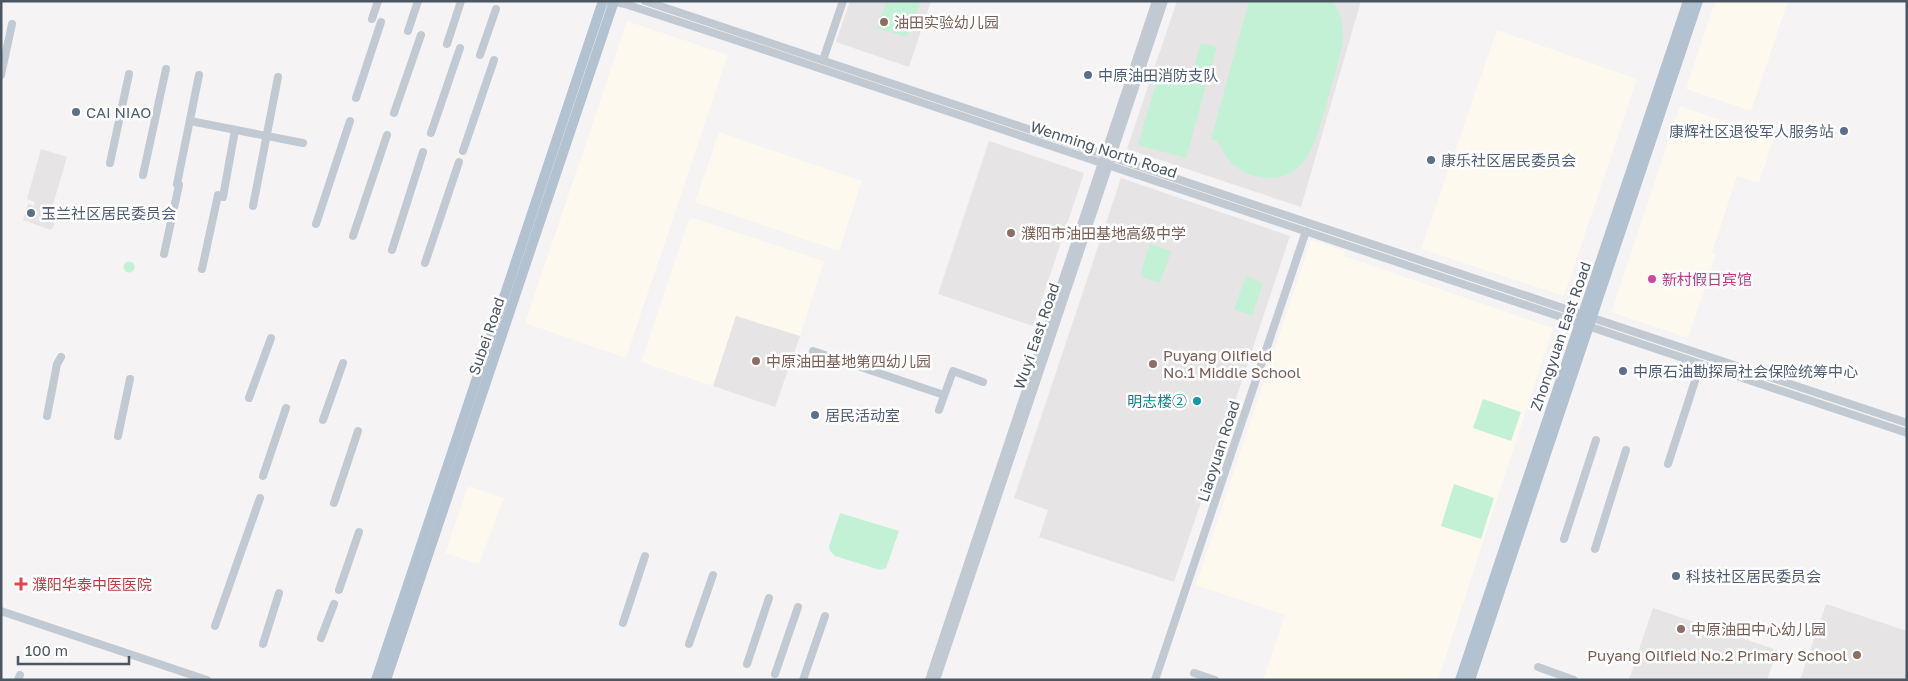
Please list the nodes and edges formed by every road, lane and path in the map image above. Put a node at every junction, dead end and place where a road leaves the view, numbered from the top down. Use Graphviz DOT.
graph roads {
  1 [pos="378,1"];
  2 [pos="418,1"];
  3 [pos="461,1"];
  4 [pos="603,1"];
  5 [pos="645,1"];
  6 [pos="843,1"];
  7 [pos="1156,1"];
  8 [pos="1164,1"];
  9 [pos="1688,1"];
  10 [pos="1698,1"];
  11 [pos="612,2"];
  12 [pos="496,9"];
  13 [pos="372,19"];
  14 [pos="381,22"];
  15 [pos="12,24"];
  16 [pos="408,31"];
  17 [pos="421,35"];
  18 [pos="447,44"];
  19 [pos="460,48"];
  20 [pos="480,55"];
  21 [pos="494,60"];
  22 [pos="823,60"];
  23 [pos="166,69"];
  24 [pos="128,74"];
  25 [pos="1,75"];
  26 [pos="200,75"];
  27 [pos="278,77"];
  28 [pos="356,98"];
  29 [pos="394,113"];
  30 [pos="190,121"];
  31 [pos="350,121"];
  32 [pos="235,130"];
  33 [pos="431,133"];
  34 [pos="387,135"];
  35 [pos="267,136"];
  36 [pos="303,143"];
  37 [pos="462,151"];
  38 [pos="423,152"];
  39 [pos="1108,155"];
  40 [pos="110,162"];
  41 [pos="459,162"];
  42 [pos="1105,163"];
  43 [pos="143,175"];
  44 [pos="253,206"];
  45 [pos="316,224"];
  46 [pos="1306,231"];
  47 [pos="353,236"];
  48 [pos="392,250"];
  49 [pos="164,254"];
  50 [pos="425,263"];
  51 [pos="202,269"];
  52 [pos="1586,321"];
  53 [pos="271,338"];
  54 [pos="813,350"];
  55 [pos="61,357"];
  56 [pos="343,363"];
  57 [pos="130,379"];
  58 [pos="1695,381"];
  59 [pos="983,382"];
  60 [pos="944,395"];
  61 [pos="249,398"];
  62 [pos="286,408"];
  63 [pos="939,410"];
  64 [pos="47,416"];
  65 [pos="323,420"];
  66 [pos="1907,423"];
  67 [pos="358,431"];
  68 [pos="1907,433"];
  69 [pos="118,436"];
  70 [pos="1596,440"];
  71 [pos="1626,450"];
  72 [pos="1668,464"];
  73 [pos="263,476"];
  74 [pos="260,498"];
  75 [pos="334,503"];
  76 [pos="359,532"];
  77 [pos="1564,538"];
  78 [pos="1595,549"];
  79 [pos="645,556"];
  80 [pos="713,575"];
  81 [pos="339,590"];
  82 [pos="279,593"];
  83 [pos="769,598"];
  84 [pos="334,604"];
  85 [pos="798,606"];
  86 [pos="1,611"];
  87 [pos="825,616"];
  88 [pos="623,622"];
  89 [pos="215,626"];
  90 [pos="321,638"];
  91 [pos="263,644"];
  92 [pos="689,644"];
  93 [pos="747,664"];
  94 [pos="1538,667"];
  95 [pos="1194,673"];
  96 [pos="775,674"];
  97 [pos="1212,679"];
  98 [pos="207,680"];
  99 [pos="376,680"];
  100 [pos="386,680"];
  101 [pos="803,680"];
  102 [pos="929,680"];
  103 [pos="936,680"];
  104 [pos="1155,680"];
  105 [pos="1460,680"];
  106 [pos="1470,680"];
  107 [pos="1574,680"];
  1 -- 13 [label="street"];
  2 -- 16 [label="street"];
  3 -- 18 [label="street"];
  4 -- 99 [label="main road, Subei Road"];
  5 -- 22 [label="street, Wenming North Road"];
  6 -- 22 [label="street"];
  7 -- 39 [label="street, Wuyi East Road"];
  8 -- 39 [label="street, Wuyi East Road"];
  9 -- 52 [label="main road, Zhongyuan East Road"];
  10 -- 52 [label="main road, Zhongyuan East Road"];
  11 -- 42 [label="street, Wenming North Road"];
  11 -- 100 [label="main road, Subei Road"];
  12 -- 20 [label="street"];
  14 -- 28 [label="street"];
  15 -- 25 [label="street"];
  17 -- 29 [label="street"];
  19 -- 33 [label="street"];
  21 -- 37 [label="street"];
  22 -- 39 [label="street, Wenming North Road"];
  23 -- 43 [label="street"];
  24 -- 40 [label="street"];
  26 -- 30 [label="street"];
  27 -- 35 [label="street"];
  30 -- 32 [label="street"];
  30 -- 49 [label="street"];
  31 -- 45 [label="street"];
  32 -- 35 [label="street"];
  32 -- 51 [label="street"];
  34 -- 47 [label="street"];
  35 -- 36 [label="street"];
  35 -- 44 [label="street"];
  38 -- 48 [label="street"];
  39 -- 42 [label="street, Wuyi East Road"];
  39 -- 52 [label="street, Wenming North Road"];
  41 -- 50 [label="street"];
  42 -- 46 [label="street, Wenming North Road"];
  42 -- 102 [label="street, Wuyi East Road"];
  42 -- 103 [label="street, Wuyi East Road"];
  46 -- 52 [label="street, Wenming North Road"];
  46 -- 104 [label="street, Liaoyuan Road"];
  52 -- 66 [label="street"];
  52 -- 68 [label="street"];
  52 -- 105 [label="main road, Zhongyuan East Road"];
  52 -- 106 [label="main road, Zhongyuan East Road"];
  53 -- 61 [label="street"];
  54 -- 60 [label="street"];
  55 -- 64 [label="street"];
  56 -- 65 [label="street"];
  57 -- 69 [label="street"];
  58 -- 72 [label="street"];
  59 -- 60 [label="street"];
  60 -- 63 [label="street"];
  62 -- 73 [label="street"];
  67 -- 75 [label="street"];
  70 -- 77 [label="street"];
  71 -- 78 [label="street"];
  74 -- 89 [label="street"];
  76 -- 81 [label="street"];
  79 -- 88 [label="street"];
  80 -- 92 [label="street"];
  82 -- 91 [label="street"];
  83 -- 93 [label="street"];
  84 -- 90 [label="street"];
  85 -- 96 [label="street"];
  86 -- 98 [label="street"];
  87 -- 101 [label="street"];
  94 -- 107 [label="street"];
  95 -- 97 [label="street"];
}
